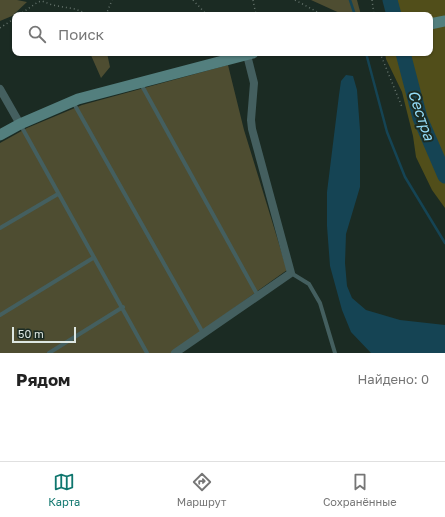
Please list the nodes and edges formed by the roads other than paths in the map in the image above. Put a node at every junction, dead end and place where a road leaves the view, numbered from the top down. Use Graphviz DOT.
graph roads {
  1 [pos="445,21"];
  2 [pos="433,23"];
  3 [pos="242,56"];
  4 [pos="250,56"];
  5 [pos="140,82"];
  6 [pos="0,88"];
  7 [pos="72,101"];
  8 [pos="20,124"];
  9 [pos="3,132"];
  10 [pos="58,194"];
  11 [pos="0,228"];
  12 [pos="93,258"];
  13 [pos="291,273"];
  14 [pos="258,296"];
  15 [pos="123,307"];
  16 [pos="0,315"];
  17 [pos="203,333"];
  18 [pos="49,353"];
  19 [pos="147,353"];
  20 [pos="175,353"];
  21 [pos="335,353"];
  1 -- 2 [label="street"];
  3 -- 5 [label="street"];
  4 -- 13 [label="street"];
  5 -- 7 [label="street"];
  5 -- 14 [label="lane"];
  6 -- 8 [label="street"];
  7 -- 8 [label="street"];
  7 -- 17 [label="lane"];
  8 -- 9 [label="street"];
  8 -- 10 [label="lane"];
  10 -- 11 [label="lane"];
  10 -- 12 [label="lane"];
  12 -- 15 [label="lane"];
  12 -- 16 [label="lane"];
  13 -- 14 [label="street"];
  13 -- 21 [label="lane"];
  14 -- 17 [label="street"];
  15 -- 18 [label="lane"];
  15 -- 19 [label="lane"];
  17 -- 20 [label="street"];
}
